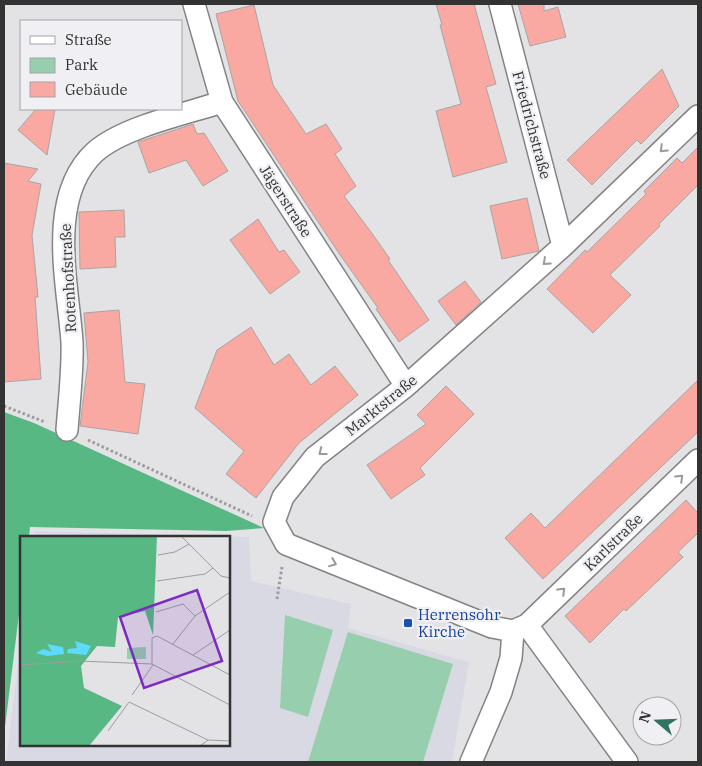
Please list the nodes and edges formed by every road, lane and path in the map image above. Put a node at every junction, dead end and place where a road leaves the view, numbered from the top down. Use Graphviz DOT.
graph roads {
  1 [pos="194,4"];
  2 [pos="500,4"];
  3 [pos="222,102"];
  4 [pos="698,116"];
  5 [pos="563,246"];
  6 [pos="406,386"];
  7 [pos="4,406"];
  8 [pos="67,430"];
  9 [pos="698,460"];
  10 [pos="249,515"];
  11 [pos="4,568"];
  12 [pos="4,573"];
  13 [pos="279,584"];
  14 [pos="277,599"];
  15 [pos="520,628"];
  16 [pos="471,762"];
  17 [pos="628,762"];
  1 -- 3 [label="street, Jägerstraße"];
  2 -- 5 [label="street, Friedrichstraße"];
  3 -- 6 [label="street, Jägerstraße"];
  3 -- 8 [label="street, Rotenhofstraße"];
  4 -- 5 [label="street, Marktstraße, one-way"];
  5 -- 6 [label="street, Marktstraße, one-way"];
  6 -- 15 [label="street, Marktstraße, one-way"];
  7 -- 8 [label="path"];
  8 -- 10 [label="path"];
  15 -- 9 [label="street, Karlstraße, one-way"];
  11 -- 12 [label="path"];
  13 -- 14 [label="path"];
  15 -- 16 [label="street"];
  15 -- 17 [label="street"];
}
